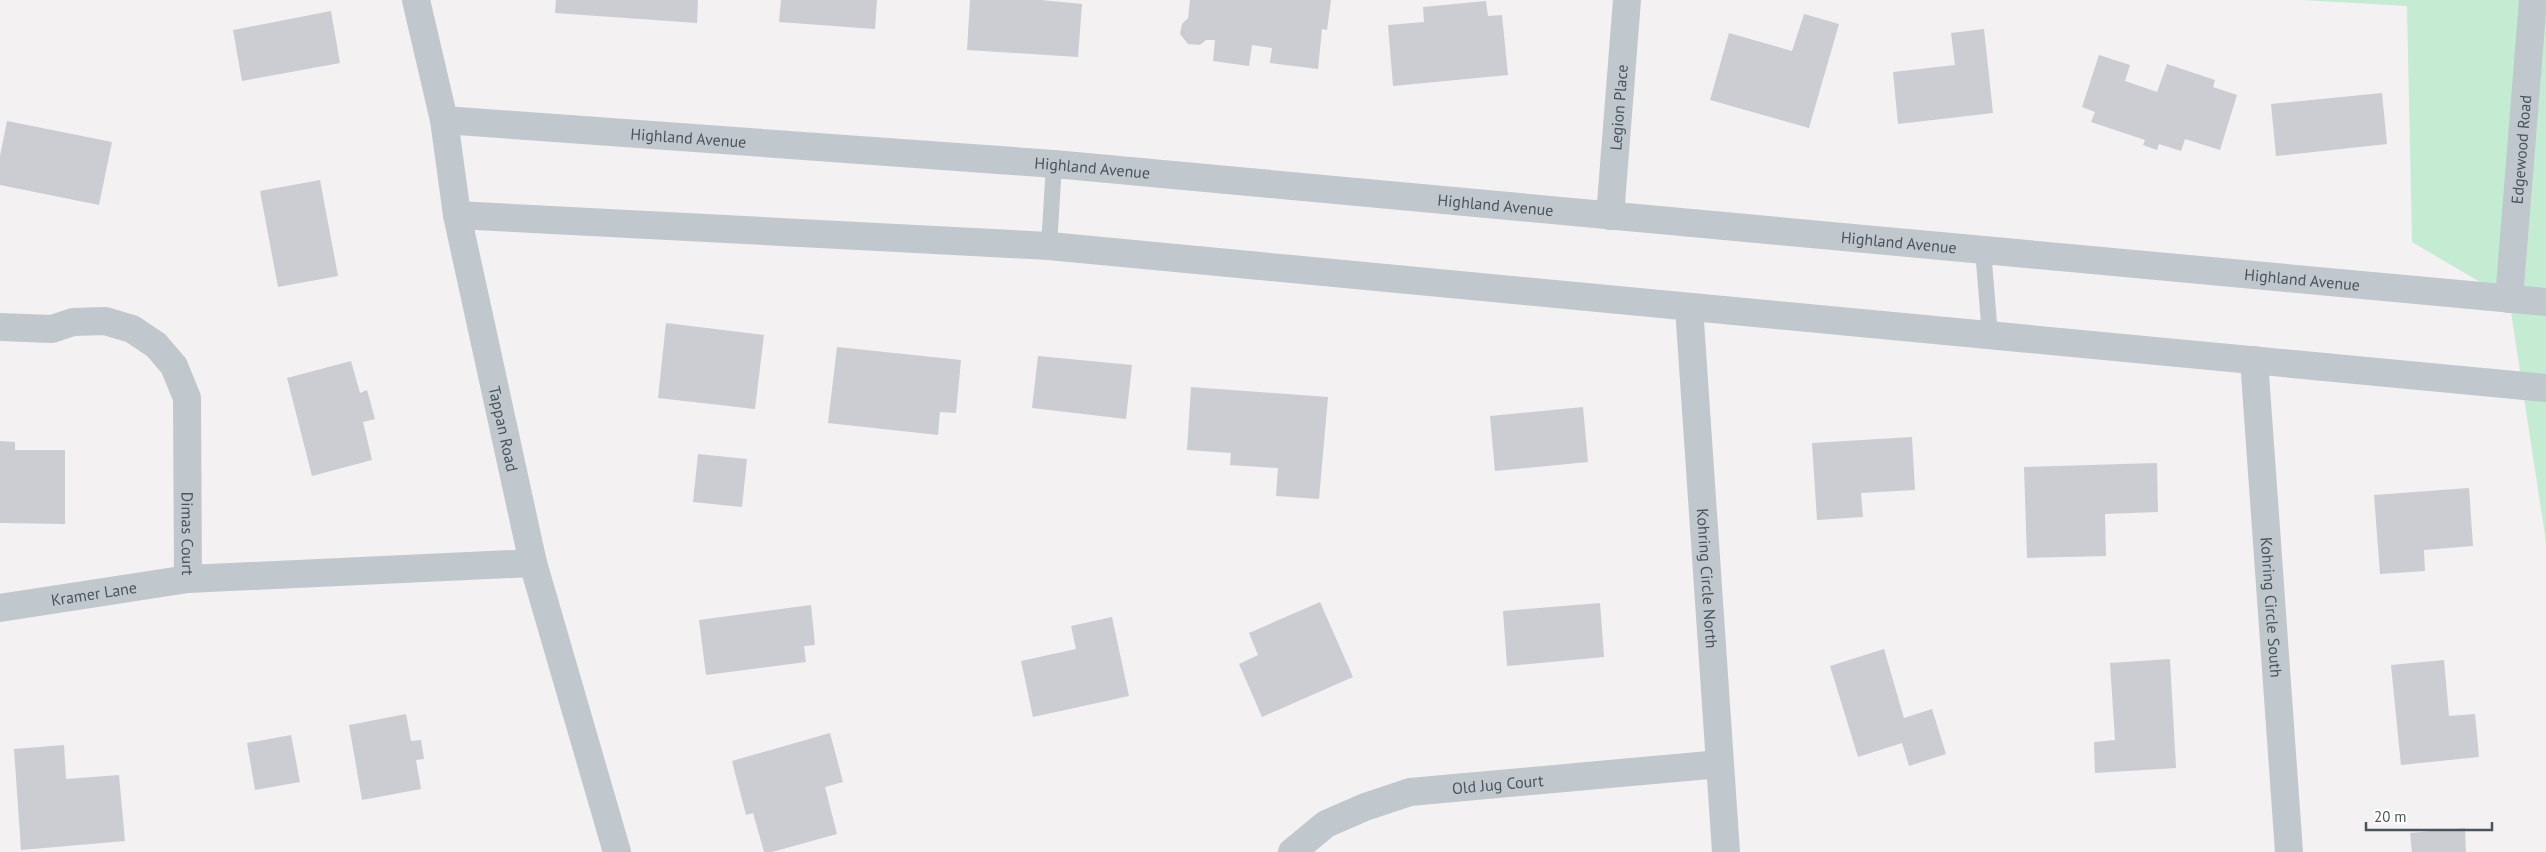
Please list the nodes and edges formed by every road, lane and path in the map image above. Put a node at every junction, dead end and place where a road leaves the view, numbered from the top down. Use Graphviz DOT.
graph roads {
  1 [pos="416,0"];
  2 [pos="1627,0"];
  3 [pos="2533,0"];
  4 [pos="444,120"];
  5 [pos="1054,164"];
  6 [pos="457,215"];
  7 [pos="1610,216"];
  8 [pos="1049,246"];
  9 [pos="1983,250"];
  10 [pos="2510,299"];
  11 [pos="2546,302"];
  12 [pos="1689,307"];
  13 [pos="0,327"];
  14 [pos="1990,335"];
  15 [pos="2254,360"];
  16 [pos="2546,388"];
  17 [pos="533,563"];
  18 [pos="188,579"];
  19 [pos="0,608"];
  20 [pos="1720,764"];
  21 [pos="616,852"];
  22 [pos="1292,852"];
  23 [pos="1726,852"];
  24 [pos="2289,852"];
  1 -- 4 [label="street, Tappan Road"];
  2 -- 7 [label="street, Legion Place"];
  3 -- 10 [label="street, Edgewood Road"];
  4 -- 5 [label="street, Highland Avenue"];
  4 -- 6 [label="street, Tappan Road"];
  5 -- 7 [label="street, Highland Avenue"];
  5 -- 8 [label="lane"];
  6 -- 8 [label="street"];
  6 -- 17 [label="street, Tappan Road"];
  7 -- 9 [label="street, Highland Avenue"];
  8 -- 12 [label="street"];
  9 -- 10 [label="street, Highland Avenue"];
  9 -- 14 [label="lane"];
  10 -- 11 [label="street, Highland Avenue"];
  12 -- 14 [label="street"];
  12 -- 20 [label="street, Kohring Circle North"];
  13 -- 18 [label="street, Dimas Court"];
  14 -- 15 [label="street"];
  15 -- 16 [label="street"];
  15 -- 24 [label="street, Kohring Circle South"];
  17 -- 18 [label="street, Dimas Court"];
  17 -- 21 [label="street, Tappan Road"];
  18 -- 19 [label="street, Kramer Lane"];
  20 -- 22 [label="street, Old Jug Court"];
  20 -- 23 [label="street, Kohring Circle North"];
}
